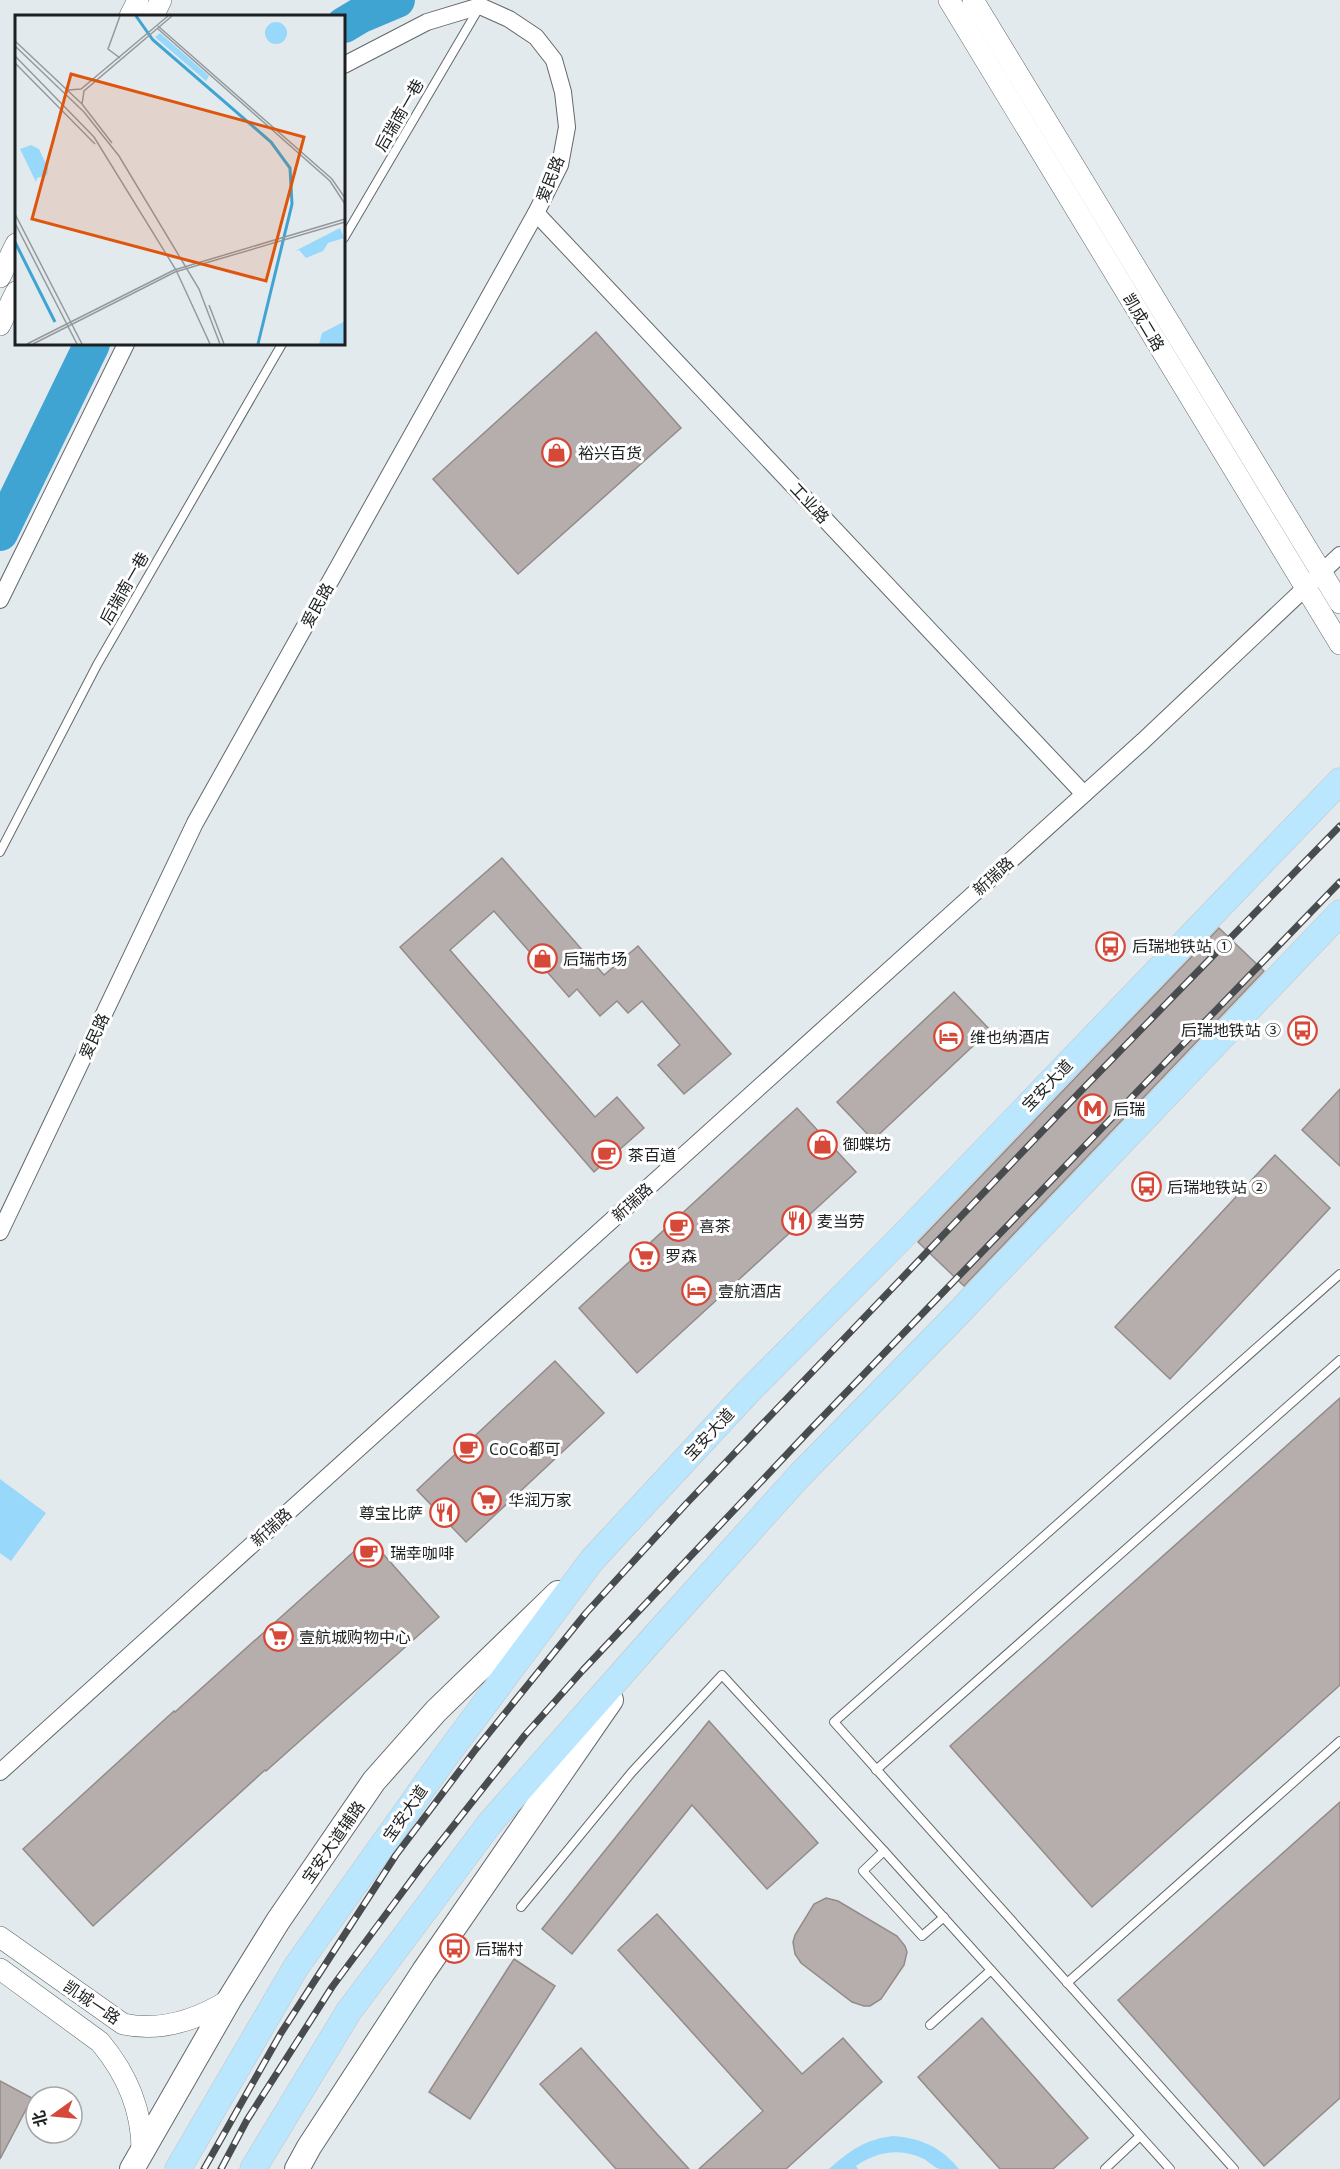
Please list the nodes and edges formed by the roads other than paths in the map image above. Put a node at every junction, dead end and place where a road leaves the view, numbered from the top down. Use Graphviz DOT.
graph roads {
  1 [pos="138,0"];
  2 [pos="161,0"];
  3 [pos="949,0"];
  4 [pos="974,0"];
  5 [pos="482,3"];
  6 [pos="130,15"];
  7 [pos="154,15"];
  8 [pos="345,64"];
  9 [pos="536,213"];
  10 [pos="345,236"];
  11 [pos="15,246"];
  12 [pos="0,277"];
  13 [pos="15,294"];
  14 [pos="0,325"];
  15 [pos="126,345"];
  16 [pos="281,345"];
  17 [pos="1340,555"];
  18 [pos="1321,572"];
  19 [pos="1305,586"];
  20 [pos="0,600"];
  21 [pos="1340,603"];
  22 [pos="1340,644"];
  23 [pos="1340,781"];
  24 [pos="1083,794"];
  25 [pos="0,852"];
  26 [pos="1340,913"];
  27 [pos="0,1232"];
  28 [pos="1340,1274"];
  29 [pos="1340,1360"];
  30 [pos="592,1560"];
  31 [pos="654,1636"];
  32 [pos="1340,1741"];
  33 [pos="876,1770"];
  34 [pos="0,1772"];
  35 [pos="884,1851"];
  36 [pos="521,1907"];
  37 [pos="944,1917"];
  38 [pos="0,1937"];
  39 [pos="0,1969"];
  40 [pos="991,1970"];
  41 [pos="1067,1983"];
  42 [pos="228,2000"];
  43 [pos="930,2025"];
  44 [pos="1140,2136"];
  45 [pos="137,2160"];
  46 [pos="178,2169"];
  47 [pos="253,2169"];
  48 [pos="297,2169"];
  49 [pos="1105,2169"];
  50 [pos="1170,2169"];
  51 [pos="1234,2169"];
  1 -- 6 [label="street"];
  2 -- 7 [label="street"];
  3 -- 19 [label="street, 凯成二路"];
  4 -- 18 [label="street, 凯成二路"];
  5 -- 8 [label="street"];
  5 -- 9 [label="street, 爱民路"];
  5 -- 10 [label="lane, 后瑞南一巷"];
  9 -- 24 [label="street, 工业路"];
  9 -- 27 [label="street, 爱民路"];
  11 -- 12 [label="street"];
  13 -- 14 [label="street"];
  15 -- 20 [label="street"];
  16 -- 25 [label="lane, 后瑞南一巷"];
  17 -- 18 [label="street, 新瑞路"];
  18 -- 19 [label="street, 新瑞路"];
  18 -- 21 [label="street, 凯成二路"];
  19 -- 22 [label="street, 凯成二路"];
  19 -- 24 [label="street, 新瑞路"];
  23 -- 30 [label="main road, 宝安大道"];
  24 -- 34 [label="street, 新瑞路"];
  26 -- 31 [label="main road"];
  28 -- 33 [label="lane"];
  29 -- 33 [label="lane"];
  30 -- 42 [label="main road, 宝安大道辅路"];
  30 -- 46 [label="main road, 宝安大道"];
  31 -- 47 [label="main road"];
  31 -- 48 [label="main road"];
  32 -- 41 [label="lane"];
  33 -- 41 [label="lane"];
  35 -- 36 [label="lane"];
  35 -- 37 [label="lane"];
  35 -- 37 [label="lane"];
  37 -- 40 [label="lane"];
  38 -- 42 [label="street, 凯城一路"];
  39 -- 45 [label="street, 凯城一路"];
  40 -- 43 [label="lane"];
  40 -- 44 [label="lane"];
  41 -- 51 [label="lane"];
  42 -- 45 [label="main road, 宝安大道辅路"];
  44 -- 49 [label="lane"];
  44 -- 50 [label="lane"];
}
